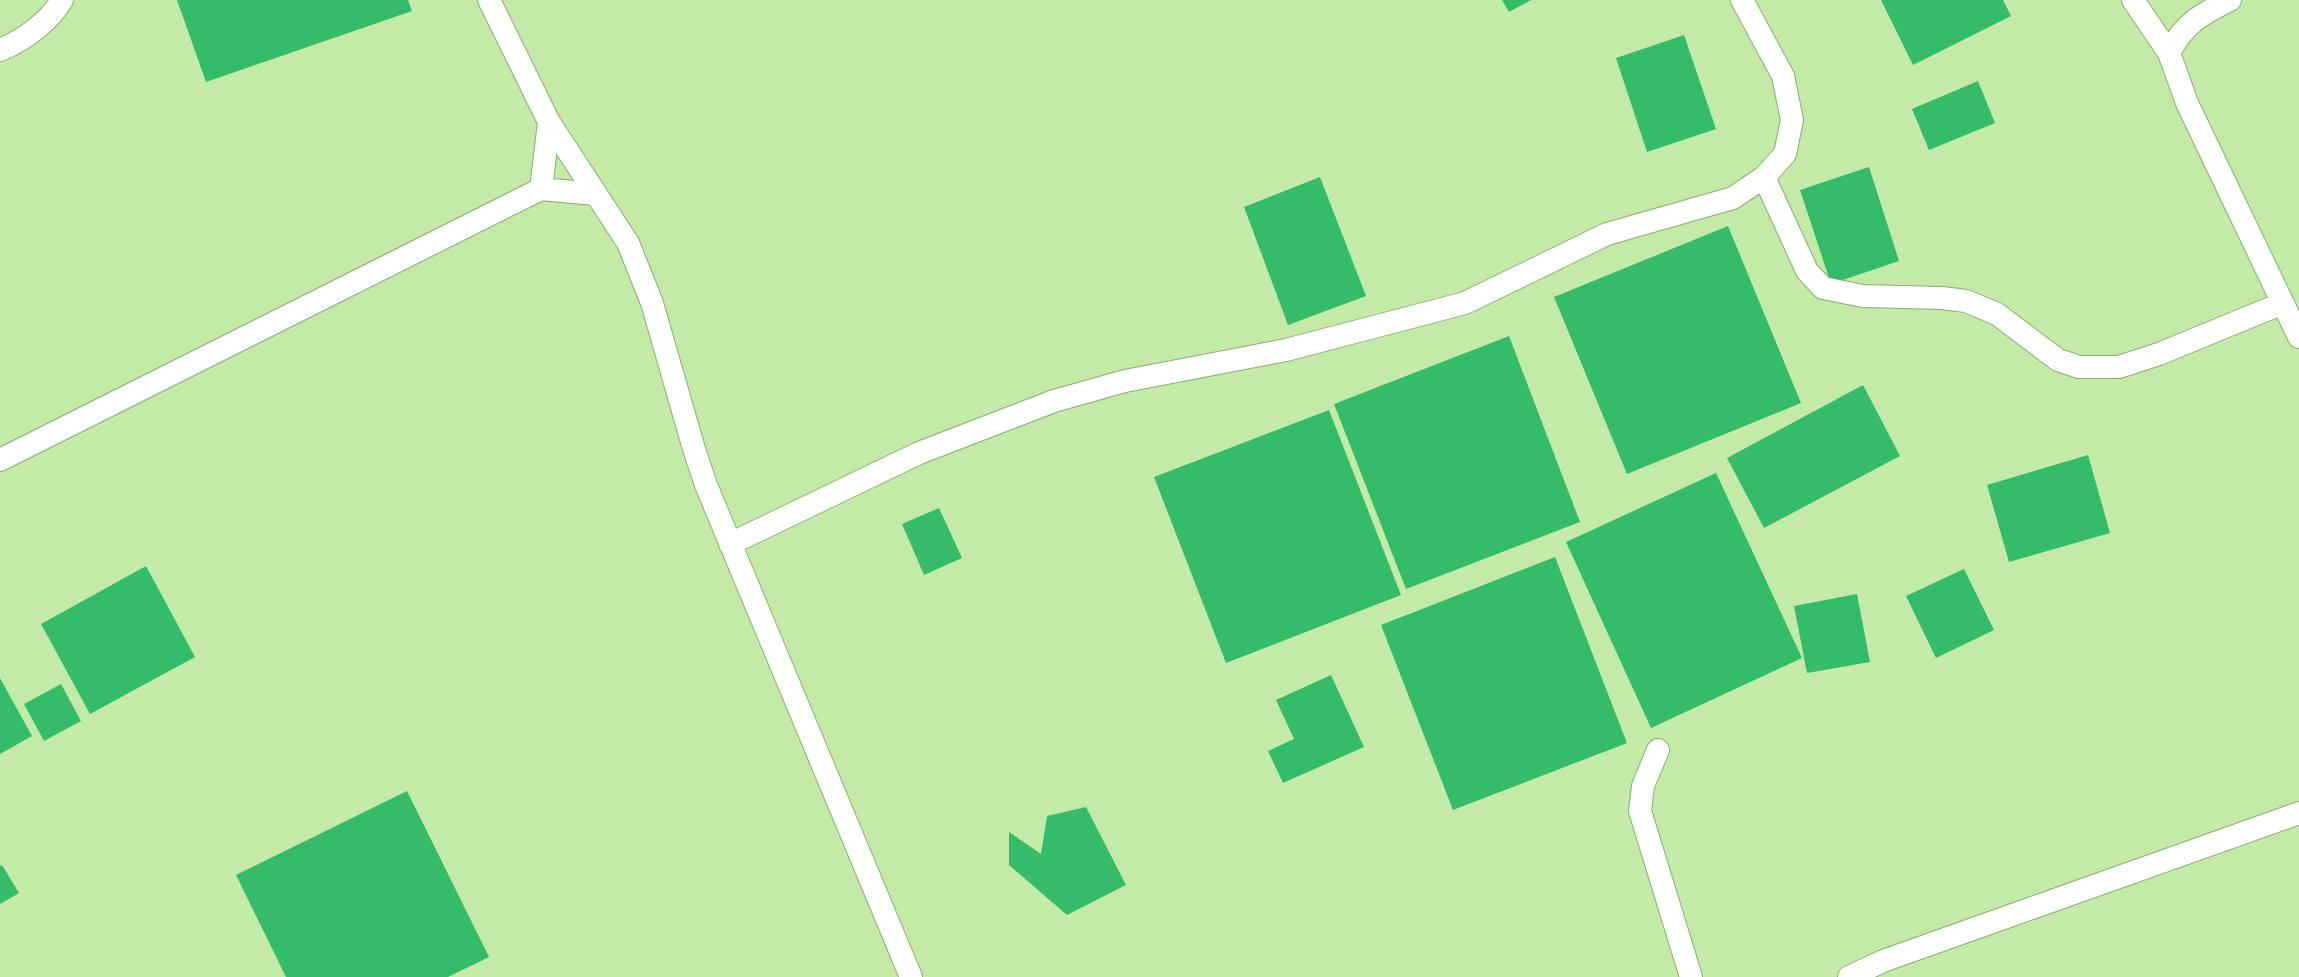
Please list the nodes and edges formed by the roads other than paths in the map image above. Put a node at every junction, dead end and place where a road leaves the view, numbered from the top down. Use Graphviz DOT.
graph roads {
  1 [pos="62,0"];
  2 [pos="489,0"];
  3 [pos="1742,0"];
  4 [pos="2132,0"];
  5 [pos="2230,0"];
  6 [pos="0,50"];
  7 [pos="2169,53"];
  8 [pos="549,122"];
  9 [pos="1764,177"];
  10 [pos="541,188"];
  11 [pos="596,194"];
  12 [pos="2283,303"];
  13 [pos="2299,337"];
  14 [pos="0,460"];
  15 [pos="730,544"];
  16 [pos="1658,750"];
  17 [pos="2299,813"];
  18 [pos="911,977"];
  19 [pos="1691,977"];
  20 [pos="1849,977"];
  1 -- 6 [label="street"];
  2 -- 8 [label="street"];
  3 -- 9 [label="street"];
  4 -- 7 [label="street"];
  5 -- 7 [label="street"];
  7 -- 12 [label="street"];
  8 -- 10 [label="street"];
  8 -- 11 [label="street"];
  9 -- 12 [label="street"];
  9 -- 15 [label="street"];
  10 -- 11 [label="street"];
  10 -- 14 [label="street"];
  11 -- 15 [label="street"];
  12 -- 13 [label="street"];
  15 -- 18 [label="street"];
  16 -- 19 [label="street"];
  17 -- 20 [label="street"];
}
